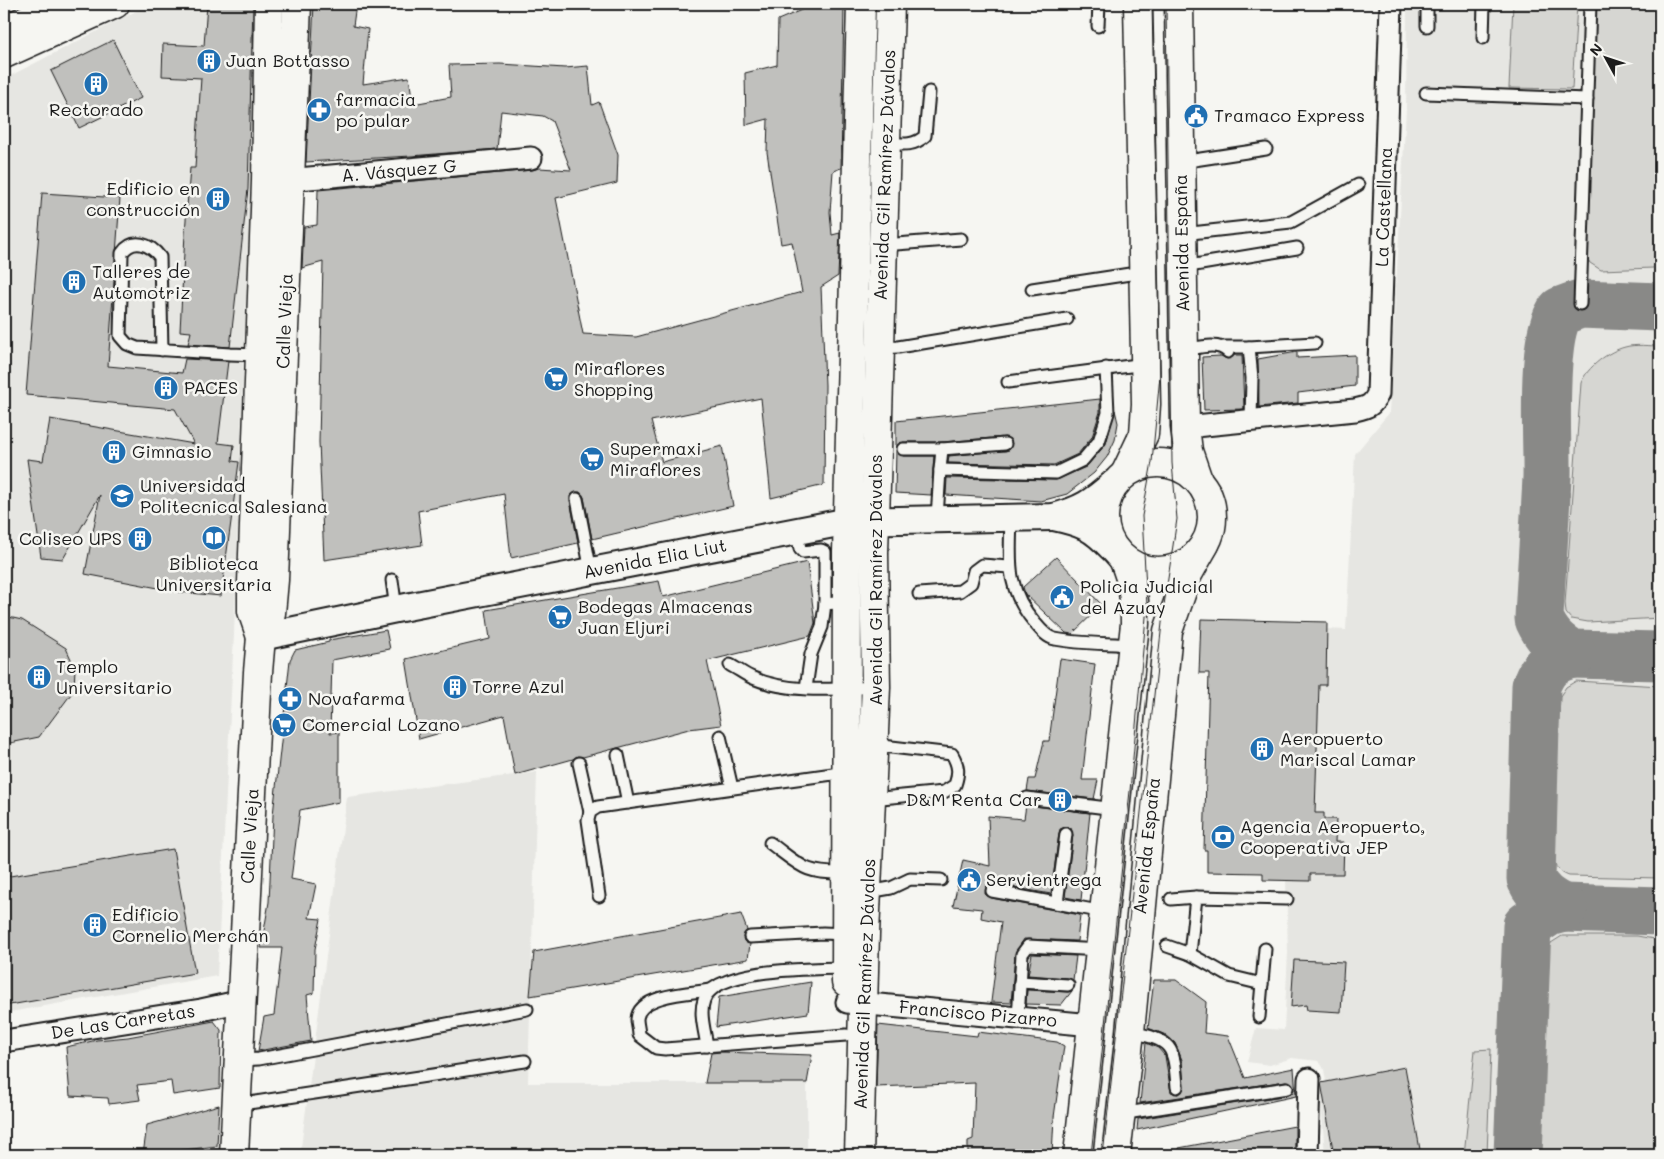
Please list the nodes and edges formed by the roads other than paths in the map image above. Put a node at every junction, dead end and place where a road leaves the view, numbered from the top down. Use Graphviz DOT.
graph roads {
  1 [pos="60,4"];
  2 [pos="115,4"];
  3 [pos="269,4"];
  4 [pos="297,4"];
  5 [pos="861,4"];
  6 [pos="890,4"];
  7 [pos="1099,4"];
  8 [pos="1138,4"];
  9 [pos="1180,4"];
  10 [pos="1391,4"];
  11 [pos="1427,4"];
  12 [pos="1484,4"];
  13 [pos="1590,4"];
  14 [pos="1098,26"];
  15 [pos="1427,26"];
  16 [pos="4,30"];
  17 [pos="1483,38"];
  18 [pos="4,54"];
  19 [pos="929,92"];
  20 [pos="1426,93"];
  21 [pos="1587,99"];
  22 [pos="886,143"];
  23 [pos="1266,149"];
  24 [pos="531,158"];
  25 [pos="1181,162"];
  26 [pos="278,181"];
  27 [pos="1358,185"];
  28 [pos="1182,234"];
  29 [pos="961,239"];
  30 [pos="883,245"];
  31 [pos="1297,248"];
  32 [pos="1183,267"];
  33 [pos="275,271"];
  34 [pos="1143,272"];
  35 [pos="1032,289"];
  36 [pos="1580,304"];
  37 [pos="1067,319"];
  38 [pos="1315,343"];
  39 [pos="1249,347"];
  40 [pos="880,348"];
  41 [pos="162,350"];
  42 [pos="1184,350"];
  43 [pos="259,355"];
  44 [pos="1145,364"];
  45 [pos="1106,368"];
  46 [pos="1008,382"];
  47 [pos="270,385"];
  48 [pos="1251,420"];
  49 [pos="1185,427"];
  50 [pos="1006,444"];
  51 [pos="903,449"];
  52 [pos="942,449"];
  53 [pos="940,470"];
  54 [pos="1120,478"];
  55 [pos="1198,480"];
  56 [pos="577,499"];
  57 [pos="1053,517"];
  58 [pos="937,518"];
  59 [pos="1011,518"];
  60 [pos="862,520"];
  61 [pos="797,532"];
  62 [pos="1205,544"];
  63 [pos="1118,553"];
  64 [pos="1009,567"];
  65 [pos="591,571"];
  66 [pos="392,580"];
  67 [pos="836,593"];
  68 [pos="919,594"];
  69 [pos="396,609"];
  70 [pos="262,637"];
  71 [pos="1133,645"];
  72 [pos="730,665"];
  73 [pos="876,687"];
  74 [pos="806,688"];
  75 [pos="847,688"];
  76 [pos="720,736"];
  77 [pos="874,745"];
  78 [pos="618,755"];
  79 [pos="579,764"];
  80 [pos="847,772"];
  81 [pos="732,788"];
  82 [pos="1027,798"];
  83 [pos="859,800"];
  84 [pos="628,803"];
  85 [pos="1115,809"];
  86 [pos="590,812"];
  87 [pos="1066,834"];
  88 [pos="770,843"];
  89 [pos="941,880"];
  90 [pos="853,887"];
  91 [pos="992,892"];
  92 [pos="599,896"];
  93 [pos="1196,897"];
  94 [pos="1287,899"];
  95 [pos="1170,900"];
  96 [pos="1057,903"];
  97 [pos="1104,912"];
  98 [pos="856,934"];
  99 [pos="750,937"];
  100 [pos="1168,946"];
  101 [pos="1265,948"];
  102 [pos="1100,950"];
  103 [pos="1190,954"];
  104 [pos="846,968"];
  105 [pos="1020,982"];
  106 [pos="1262,984"];
  107 [pos="1068,985"];
  108 [pos="711,990"];
  109 [pos="242,1001"];
  110 [pos="856,1003"];
  111 [pos="527,1009"];
  112 [pos="1259,1016"];
  113 [pos="1018,1018"];
  114 [pos="1092,1025"];
  115 [pos="1130,1032"];
  116 [pos="846,1035"];
  117 [pos="4,1041"];
  118 [pos="708,1046"];
  119 [pos="238,1060"];
  120 [pos="525,1061"];
  121 [pos="1309,1079"];
  122 [pos="1177,1086"];
  123 [pos="1287,1088"];
  124 [pos="236,1105"];
  125 [pos="1120,1114"];
  126 [pos="234,1155"];
  127 [pos="843,1155"];
  128 [pos="859,1155"];
  129 [pos="1078,1155"];
  130 [pos="1116,1155"];
  131 [pos="1307,1155"];
  1 -- 16 [label="main road"];
  2 -- 18 [label="main road"];
  3 -- 26 [label="main road, Calle Vieja"];
  4 -- 26 [label="main road, Calle Vieja"];
  5 -- 60 [label="main road, Avenida Gil Ramírez Dávalos"];
  6 -- 22 [label="main road, Avenida Gil Ramírez Dávalos"];
  7 -- 14 [label="lane"];
  8 -- 34 [label="main road"];
  9 -- 25 [label="main road, Avenida España"];
  10 -- 48 [label="street, La Castellana"];
  11 -- 15 [label="lane"];
  12 -- 17 [label="lane"];
  13 -- 21 [label="lane"];
  19 -- 22 [label="lane"];
  20 -- 21 [label="lane"];
  21 -- 36 [label="lane"];
  22 -- 30 [label="main road, Avenida Gil Ramírez Dávalos"];
  23 -- 25 [label="lane"];
  24 -- 26 [label="street, A. Vásquez G"];
  25 -- 28 [label="main road, Avenida España"];
  26 -- 33 [label="main road, Calle Vieja"];
  27 -- 28 [label="lane"];
  28 -- 32 [label="main road, Avenida España"];
  29 -- 30 [label="lane"];
  30 -- 40 [label="main road, Avenida Gil Ramírez Dávalos"];
  31 -- 32 [label="lane"];
  32 -- 42 [label="main road, Avenida España"];
  33 -- 43 [label="main road, Calle Vieja"];
  33 -- 47 [label="main road, Calle Vieja"];
  34 -- 35 [label="lane"];
  34 -- 44 [label="main road"];
  37 -- 40 [label="lane"];
  38 -- 39 [label="lane"];
  39 -- 42 [label="lane"];
  39 -- 48 [label="lane"];
  40 -- 60 [label="main road, Avenida Gil Ramírez Dávalos"];
  41 -- 41 [label="lane"];
  41 -- 43 [label="lane"];
  42 -- 49 [label="main road, Avenida España"];
  43 -- 47 [label="main road, Calle Vieja"];
  44 -- 45 [label="lane"];
  44 -- 54 [label="main road"];
  45 -- 46 [label="lane"];
  45 -- 53 [label="lane"];
  47 -- 70 [label="main road, Calle Vieja"];
  48 -- 49 [label="street"];
  49 -- 55 [label="main road, Avenida España"];
  50 -- 52 [label="lane"];
  51 -- 52 [label="lane"];
  52 -- 53 [label="lane"];
  53 -- 58 [label="lane"];
  54 -- 55 [label="main road"];
  54 -- 57 [label="street, Avenida Elia Liut"];
  54 -- 63 [label="main road"];
  55 -- 62 [label="main road"];
  56 -- 65 [label="lane"];
  57 -- 59 [label="street, Avenida Elia Liut"];
  57 -- 63 [label="street, Avenida Elia Liut"];
  58 -- 59 [label="street, Avenida Elia Liut"];
  58 -- 60 [label="street, Avenida Elia Liut"];
  59 -- 64 [label="lane"];
  60 -- 61 [label="street, Avenida Elia Liut"];
  60 -- 67 [label="main road, Avenida Gil Ramírez Dávalos"];
  60 -- 73 [label="main road, Avenida Gil Ramírez Dávalos"];
  61 -- 65 [label="street, Avenida Elia Liut"];
  61 -- 67 [label="lane"];
  62 -- 63 [label="main road"];
  62 -- 115 [label="main road, Avenida España"];
  63 -- 71 [label="main road, Avenida España"];
  64 -- 68 [label="lane"];
  64 -- 71 [label="lane"];
  65 -- 69 [label="street, Avenida Elia Liut"];
  66 -- 69 [label="lane"];
  67 -- 74 [label="lane"];
  67 -- 75 [label="main road, Avenida Gil Ramírez Dávalos"];
  69 -- 70 [label="street, Avenida Elia Liut"];
  70 -- 109 [label="main road, Calle Vieja"];
  71 -- 85 [label="main road, Avenida España"];
  72 -- 74 [label="lane"];
  73 -- 75 [label="lane"];
  73 -- 77 [label="main road, Avenida Gil Ramírez Dávalos"];
  74 -- 75 [label="lane"];
  75 -- 80 [label="main road, Avenida Gil Ramírez Dávalos"];
  76 -- 81 [label="lane"];
  77 -- 83 [label="main road, Avenida Gil Ramírez Dávalos"];
  77 -- 83 [label="lane"];
  78 -- 84 [label="lane"];
  79 -- 86 [label="lane"];
  80 -- 81 [label="lane"];
  80 -- 83 [label="main road, Avenida Gil Ramírez Dávalos"];
  81 -- 84 [label="lane"];
  82 -- 85 [label="lane"];
  83 -- 90 [label="main road, Avenida Gil Ramírez Dávalos"];
  84 -- 86 [label="lane"];
  85 -- 97 [label="main road, Avenida España"];
  86 -- 92 [label="lane"];
  87 -- 96 [label="lane"];
  88 -- 90 [label="lane"];
  89 -- 90 [label="lane"];
  90 -- 98 [label="main road, Avenida Gil Ramírez Dávalos"];
  91 -- 96 [label="lane"];
  93 -- 94 [label="lane"];
  93 -- 95 [label="lane"];
  93 -- 103 [label="lane"];
  96 -- 97 [label="lane"];
  97 -- 102 [label="main road, Avenida España"];
  98 -- 99 [label="lane"];
  98 -- 104 [label="main road, Avenida Gil Ramírez Dávalos"];
  98 -- 110 [label="main road, Avenida Gil Ramírez Dávalos"];
  100 -- 103 [label="lane"];
  101 -- 106 [label="lane"];
  102 -- 105 [label="lane"];
  102 -- 114 [label="main road, Avenida España"];
  103 -- 106 [label="lane"];
  104 -- 108 [label="lane"];
  104 -- 110 [label="main road, Avenida Gil Ramírez Dávalos"];
  105 -- 107 [label="lane"];
  105 -- 113 [label="lane"];
  106 -- 112 [label="lane"];
  108 -- 118 [label="lane"];
  108 -- 118 [label="lane"];
  109 -- 117 [label="street, De Las Carretas"];
  109 -- 119 [label="main road, Calle Vieja"];
  110 -- 113 [label="street, Francisco Pizarro"];
  110 -- 116 [label="main road, Avenida Gil Ramírez Dávalos"];
  110 -- 128 [label="main road, Avenida Gil Ramírez Dávalos"];
  111 -- 119 [label="lane"];
  113 -- 114 [label="street, Francisco Pizarro"];
  114 -- 129 [label="main road, Avenida España"];
  115 -- 122 [label="lane"];
  115 -- 125 [label="main road, Avenida España"];
  116 -- 118 [label="lane"];
  116 -- 127 [label="main road, Avenida Gil Ramírez Dávalos"];
  119 -- 124 [label="main road, Calle Vieja"];
  120 -- 124 [label="lane"];
  121 -- 131 [label="street"];
  123 -- 125 [label="lane"];
  124 -- 126 [label="main road, Calle Vieja"];
  125 -- 130 [label="main road, Avenida España"];
}
